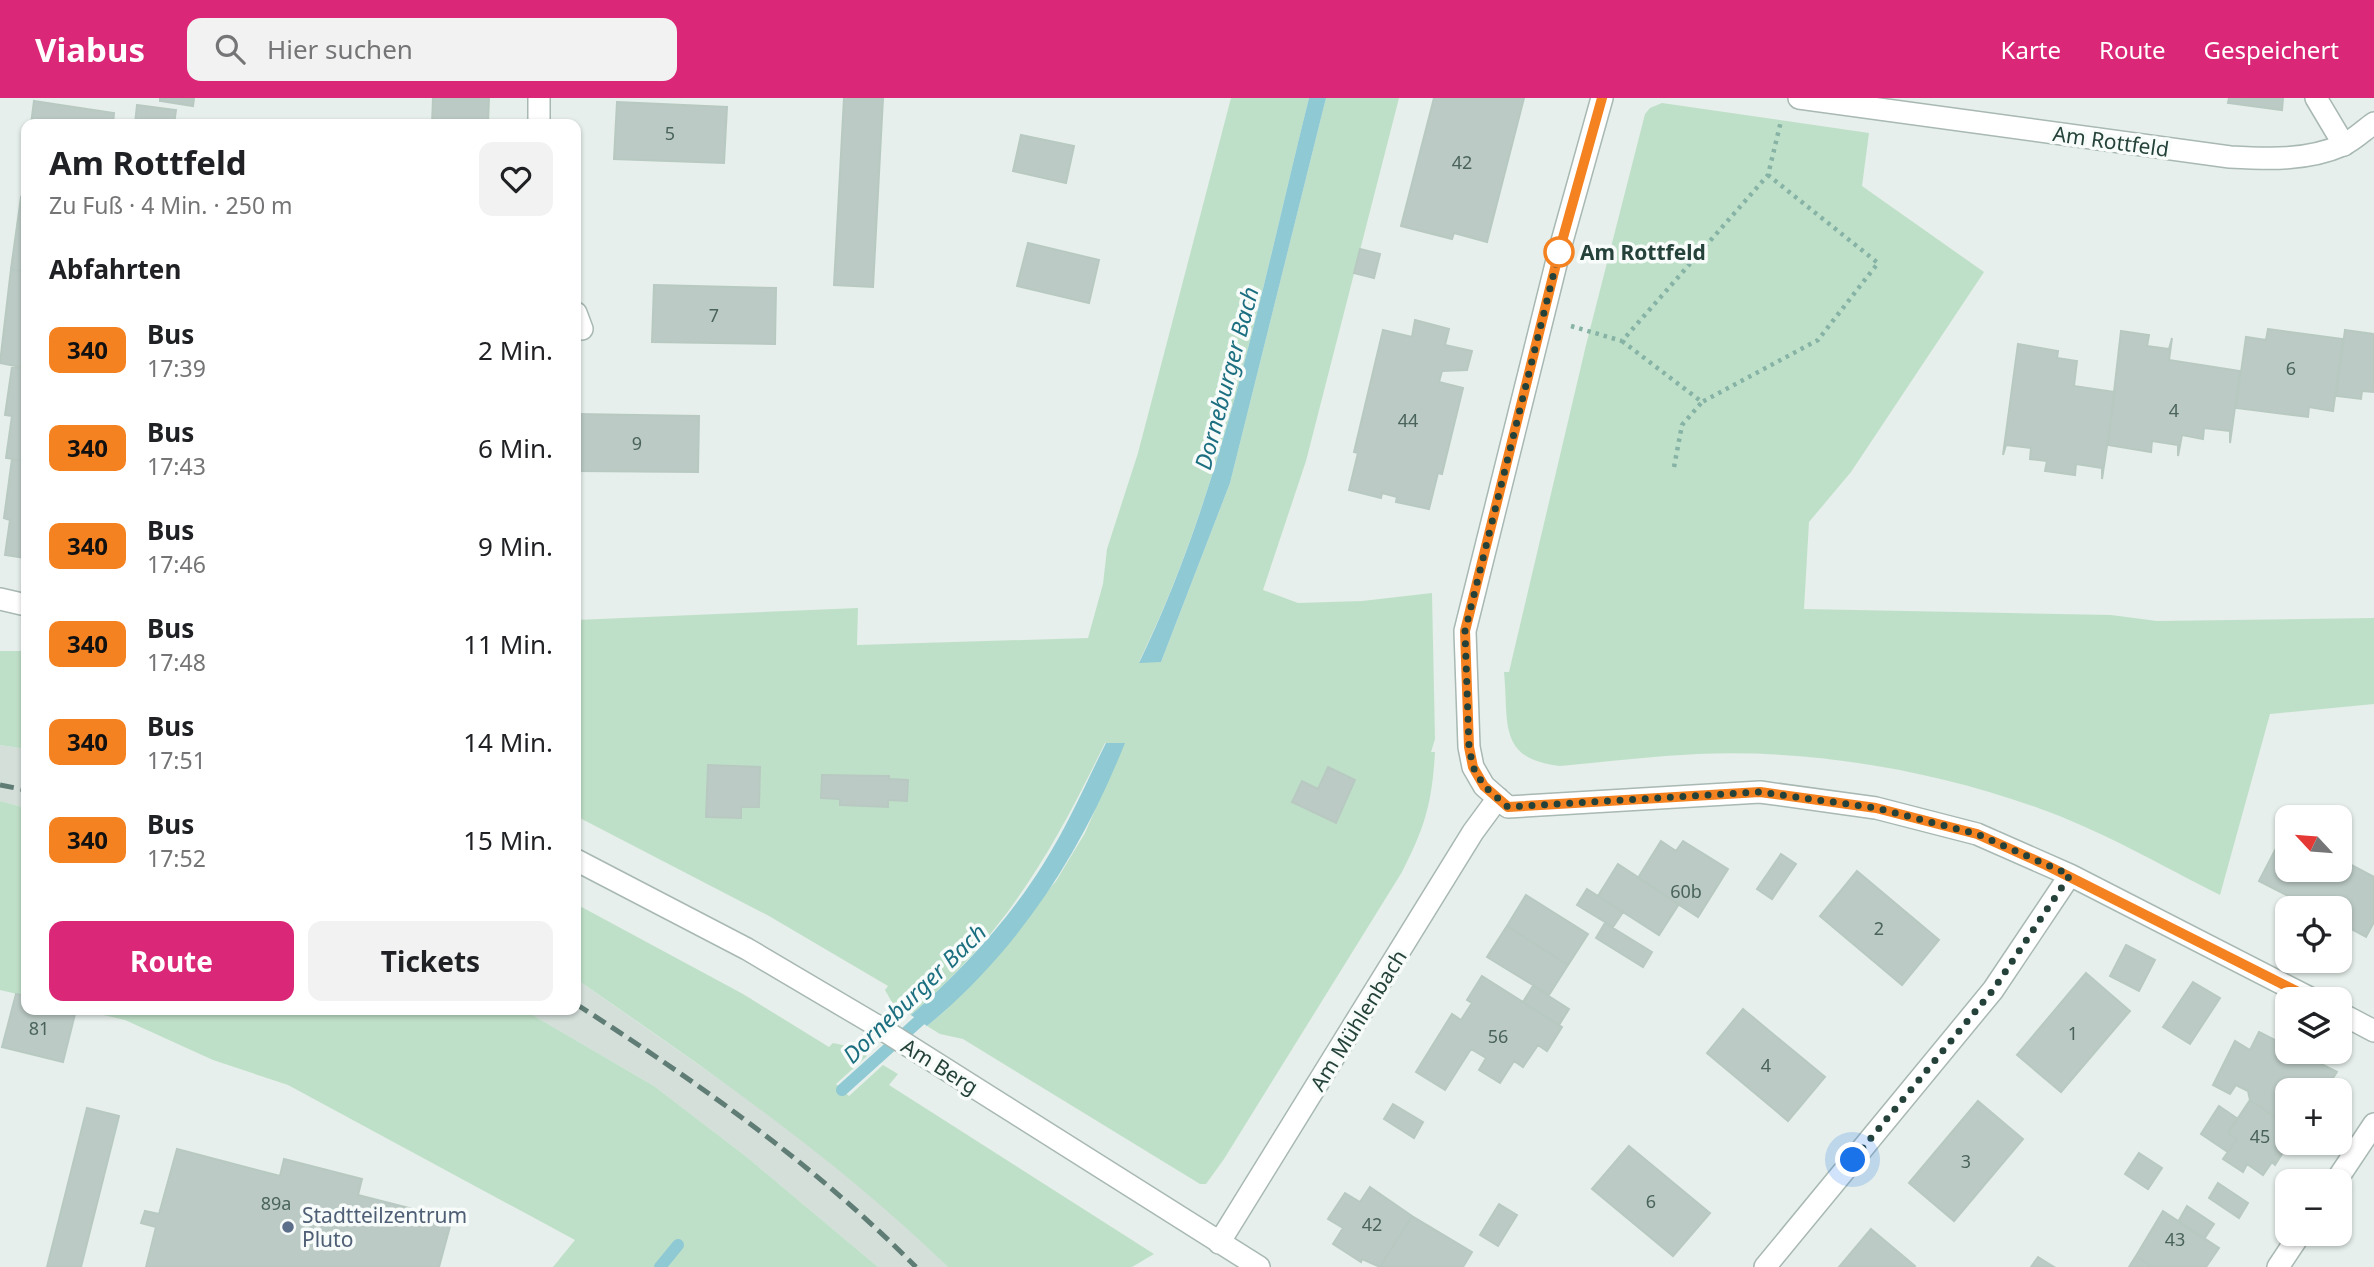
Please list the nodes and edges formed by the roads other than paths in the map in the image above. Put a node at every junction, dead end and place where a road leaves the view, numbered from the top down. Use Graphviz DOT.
graph roads {
  1 [pos="539,98"];
  2 [pos="1602,98"];
  3 [pos="2316,98"];
  4 [pos="1791,104"];
  5 [pos="539,119"];
  6 [pos="2374,123"];
  7 [pos="2344,145"];
  8 [pos="0,598"];
  9 [pos="21,604"];
  10 [pos="1498,798"];
  11 [pos="581,863"];
  12 [pos="2070,875"];
  13 [pos="2289,987"];
  14 [pos="2352,1019"];
  15 [pos="2374,1031"];
  16 [pos="2374,1124"];
  17 [pos="2344,1169"];
  18 [pos="1219,1243"];
  19 [pos="2292,1246"];
  20 [pos="1259,1267"];
  21 [pos="1765,1267"];
  22 [pos="2278,1267"];
  1 -- 5 [label="street"];
  2 -- 10 [label="street"];
  3 -- 7 [label="street"];
  4 -- 7 [label="street, Am Rottfeld"];
  6 -- 7 [label="street, Am Rottfeld"];
  8 -- 9 [label="street"];
  10 -- 12 [label="street"];
  10 -- 18 [label="street, Am Mühlenbach"];
  11 -- 18 [label="street, Am Berg"];
  12 -- 13 [label="street"];
  12 -- 21 [label="street"];
  14 -- 15 [label="street"];
  16 -- 17 [label="street"];
  18 -- 20 [label="street, Am Berg"];
  19 -- 22 [label="street"];
}
